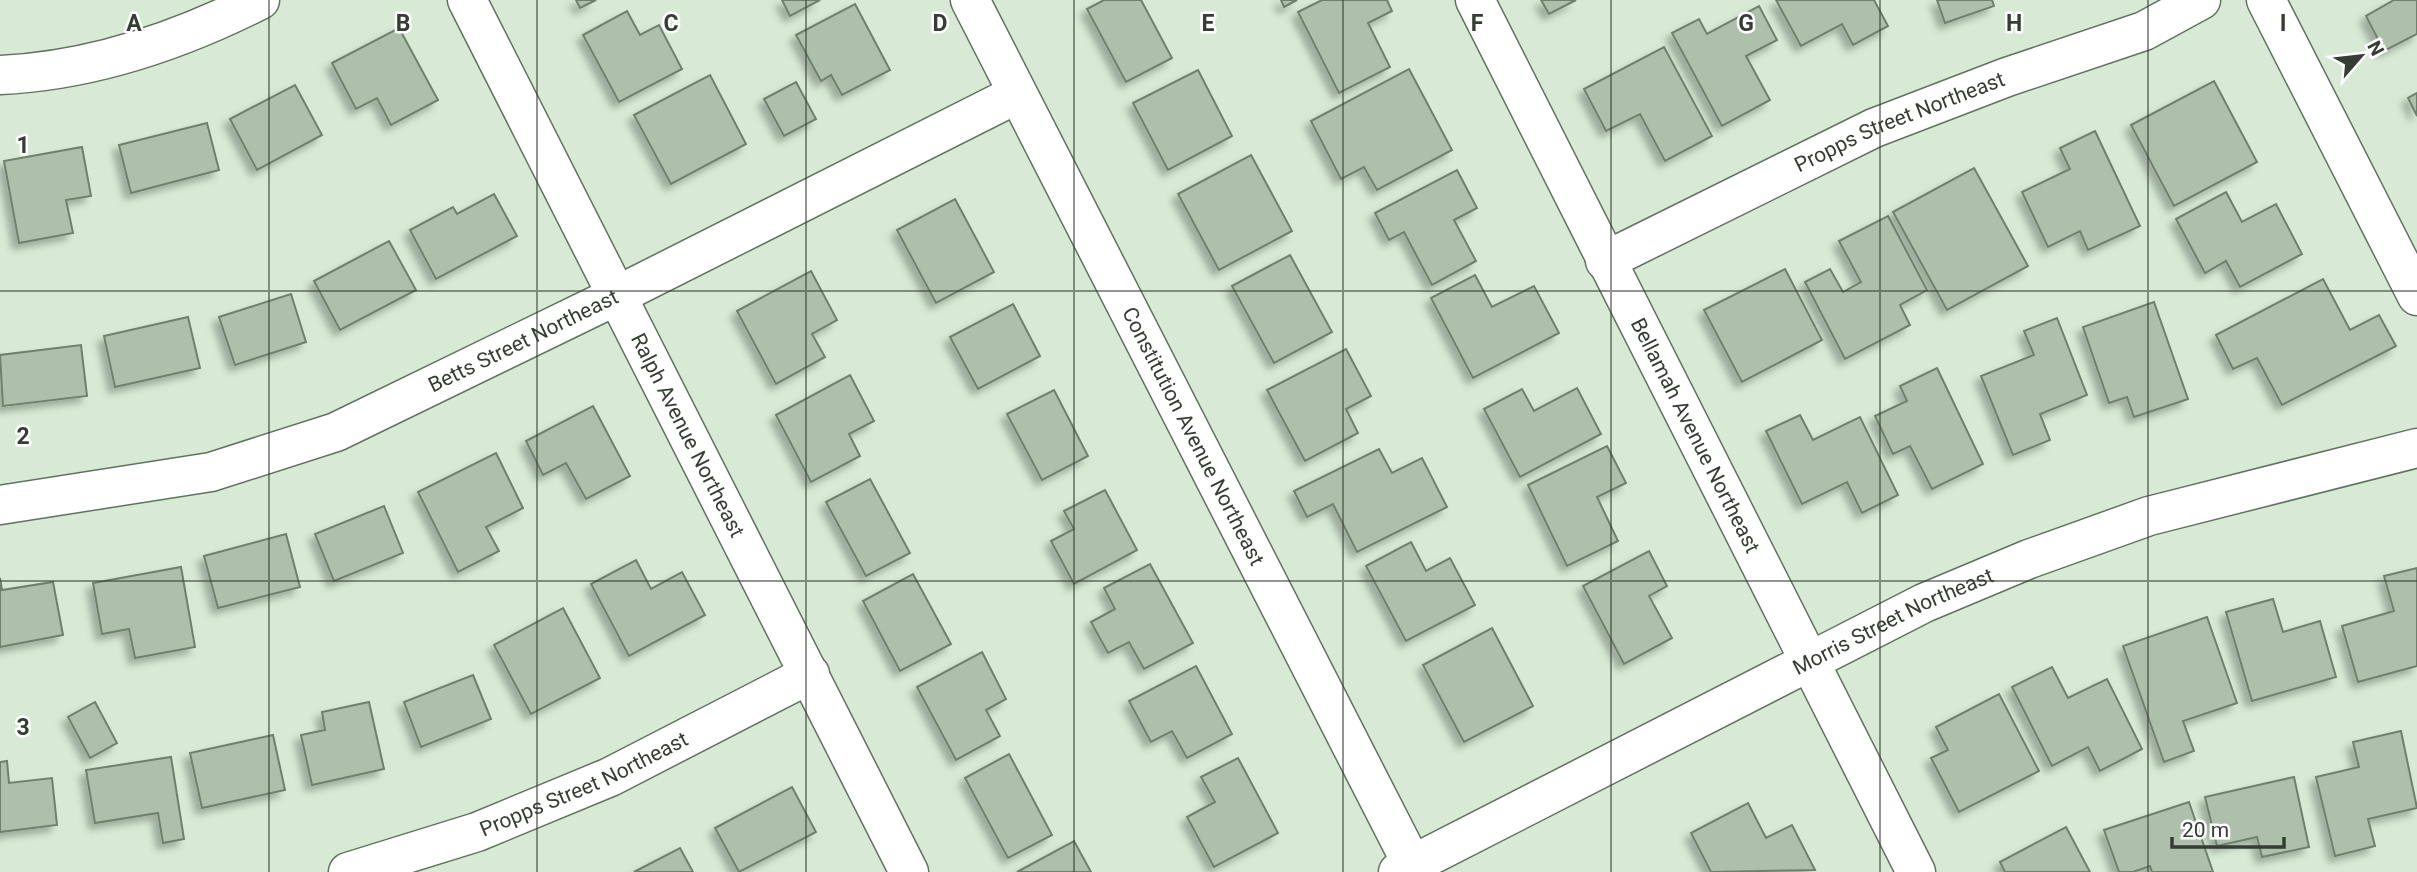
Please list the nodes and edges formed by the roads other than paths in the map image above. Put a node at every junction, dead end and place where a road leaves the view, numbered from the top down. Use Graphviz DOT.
graph roads {
  1 [pos="260,0"];
  2 [pos="467,0"];
  3 [pos="970,0"];
  4 [pos="1475,0"];
  5 [pos="2201,0"];
  6 [pos="2266,0"];
  7 [pos="0,75"];
  8 [pos="1017,94"];
  9 [pos="1605,261"];
  10 [pos="618,295"];
  11 [pos="2417,296"];
  12 [pos="2417,448"];
  13 [pos="0,505"];
  14 [pos="1810,663"];
  15 [pos="810,674"];
  16 [pos="1409,870"];
  17 [pos="348,872"];
  18 [pos="909,872"];
  19 [pos="1916,872"];
  1 -- 7 [label="street"];
  2 -- 10 [label="street, Ralph Avenue Northeast"];
  3 -- 8 [label="street, Constitution Avenue Northeast"];
  4 -- 9 [label="street, Bellamah Avenue Northeast"];
  5 -- 9 [label="street, Propps Street Northeast"];
  6 -- 11 [label="street"];
  8 -- 10 [label="street, Betts Street Northeast"];
  8 -- 16 [label="street, Constitution Avenue Northeast"];
  9 -- 14 [label="street, Bellamah Avenue Northeast"];
  10 -- 13 [label="street, Betts Street Northeast"];
  10 -- 15 [label="street, Ralph Avenue Northeast"];
  12 -- 14 [label="street, Morris Street Northeast"];
  14 -- 16 [label="street, Morris Street Northeast"];
  14 -- 19 [label="street, Bellamah Avenue Northeast"];
  15 -- 17 [label="street, Propps Street Northeast"];
  15 -- 18 [label="street, Ralph Avenue Northeast"];
}
